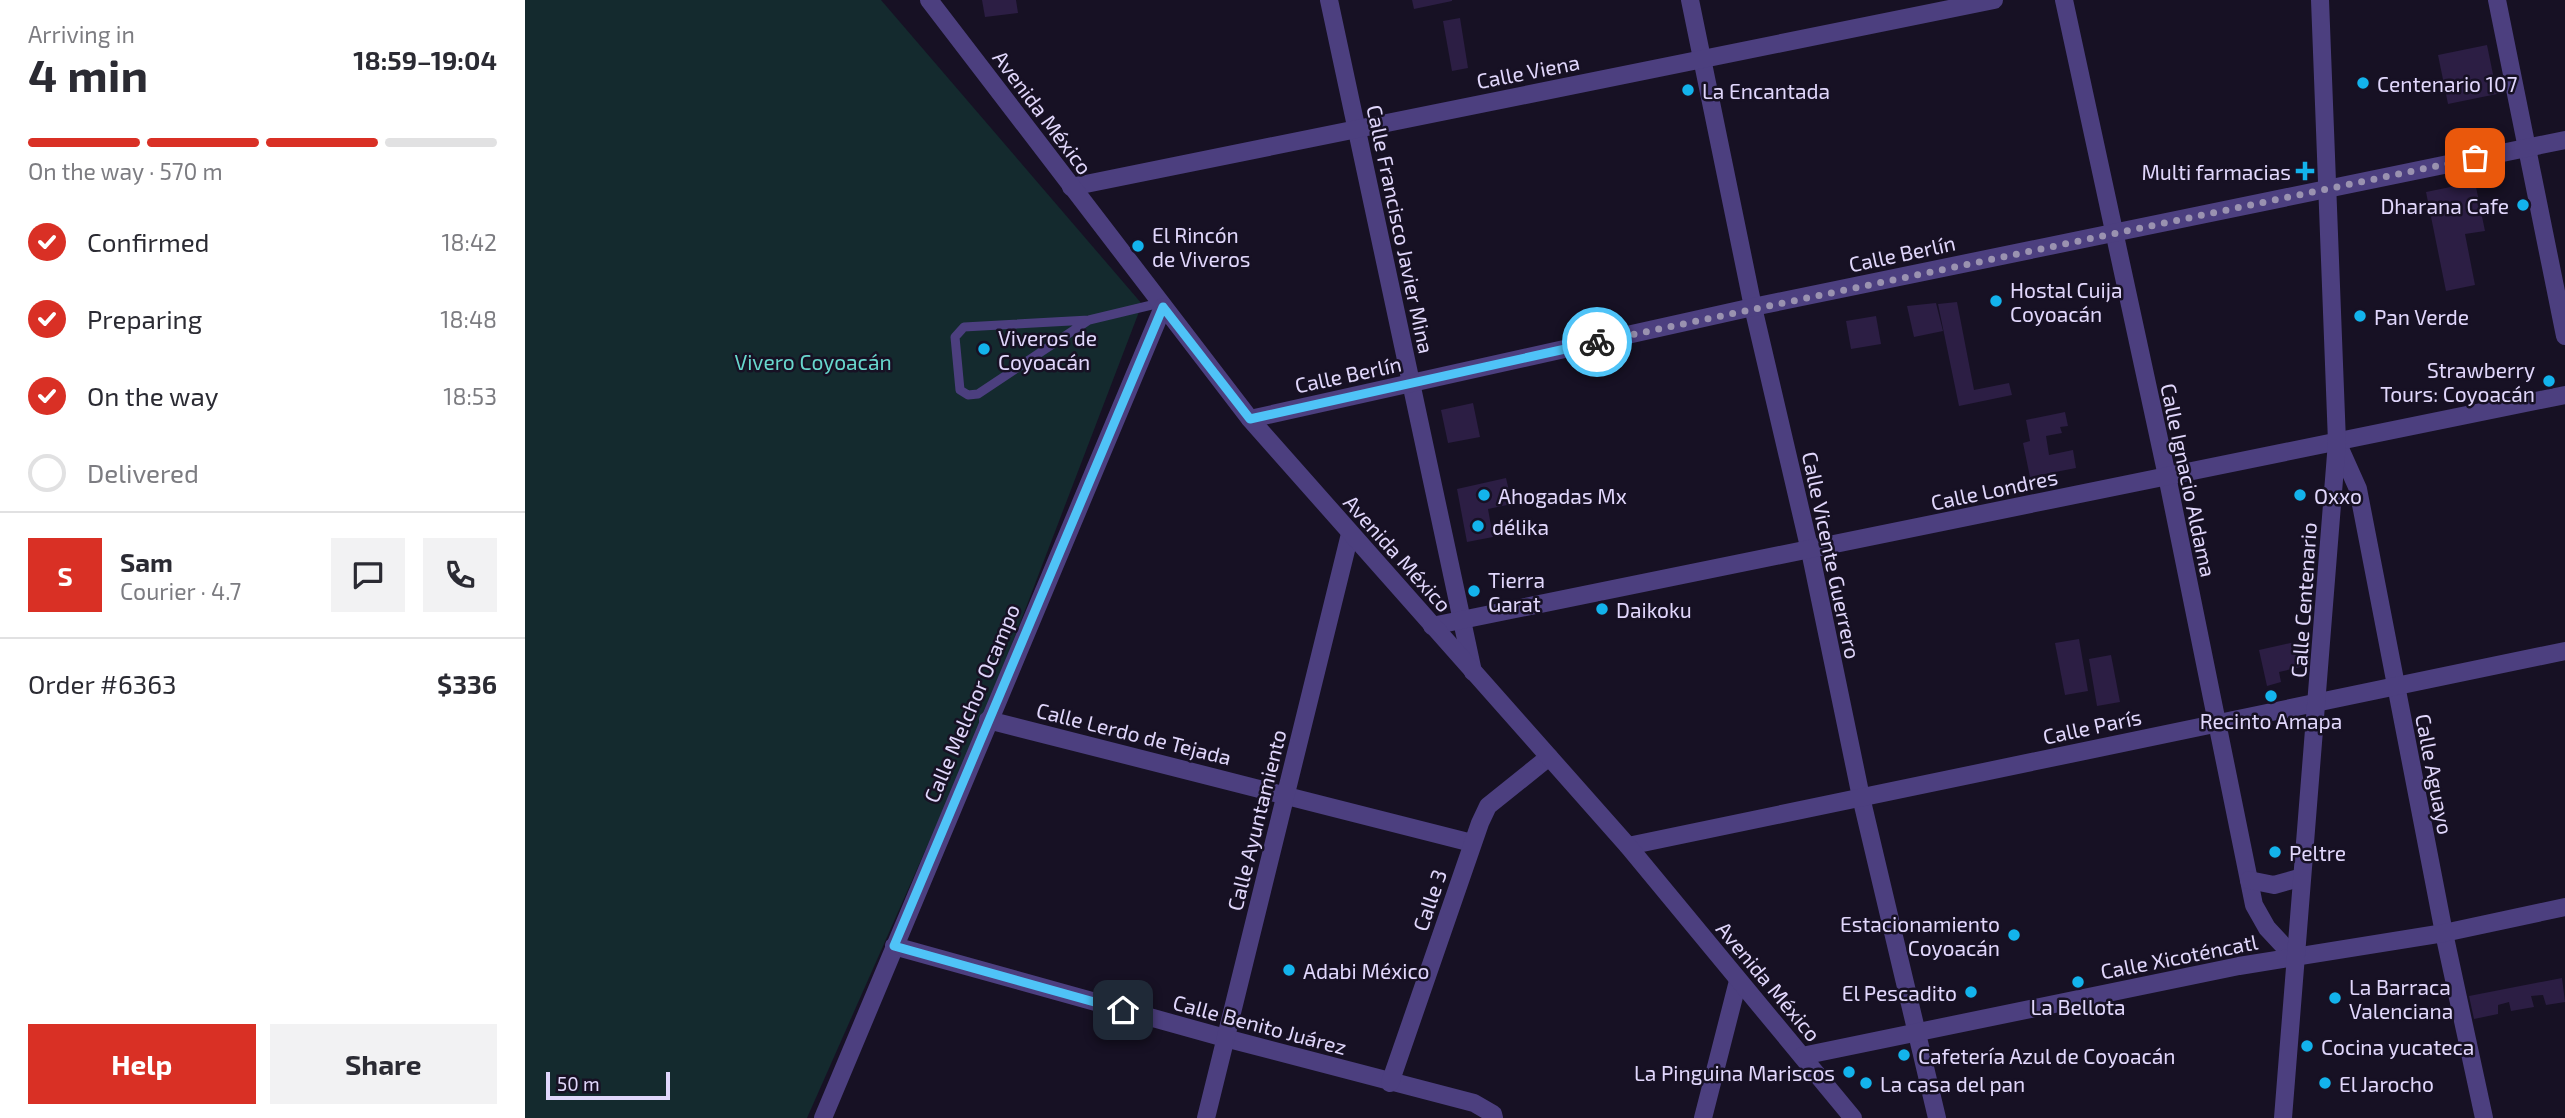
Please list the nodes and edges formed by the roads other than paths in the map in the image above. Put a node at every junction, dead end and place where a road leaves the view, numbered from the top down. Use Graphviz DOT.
graph roads {
  1 [pos="929,0"];
  2 [pos="1329,0"];
  3 [pos="1690,0"];
  4 [pos="1994,0"];
  5 [pos="2064,0"];
  6 [pos="2320,0"];
  7 [pos="2497,0"];
  8 [pos="1702,59"];
  9 [pos="1357,129"];
  10 [pos="2565,140"];
  11 [pos="2525,148"];
  12 [pos="1071,187"];
  13 [pos="2326,188"];
  14 [pos="2112,232"];
  15 [pos="1161,305"];
  16 [pos="1753,307"];
  17 [pos="1089,320"];
  18 [pos="2565,336"];
  19 [pos="1411,383"];
  20 [pos="2565,394"];
  21 [pos="1250,419"];
  22 [pos="2337,442"];
  23 [pos="2167,476"];
  24 [pos="1350,534"];
  25 [pos="1809,551"];
  26 [pos="1464,621"];
  27 [pos="1432,626"];
  28 [pos="2565,651"];
  29 [pos="1473,672"];
  30 [pos="2395,686"];
  31 [pos="2318,702"];
  32 [pos="988,720"];
  33 [pos="2215,723"];
  34 [pos="1549,757"];
  35 [pos="1287,794"];
  36 [pos="1861,797"];
  37 [pos="1472,843"];
  38 [pos="1628,846"];
  39 [pos="2299,878"];
  40 [pos="2249,880"];
  41 [pos="2565,907"];
  42 [pos="2444,933"];
  43 [pos="894,946"];
  44 [pos="2294,957"];
  45 [pos="1738,981"];
  46 [pos="1915,1033"];
  47 [pos="1225,1038"];
  48 [pos="1802,1056"];
  49 [pos="1390,1083"];
  50 [pos="1493,1116"];
  51 [pos="823,1118"];
  52 [pos="1206,1118"];
  53 [pos="1703,1118"];
  54 [pos="1853,1118"];
  55 [pos="1937,1118"];
  56 [pos="2283,1118"];
  57 [pos="2484,1118"];
  1 -- 12 [label="street, Avenida México"];
  2 -- 9 [label="street, Calle Francisco Javier Mina"];
  3 -- 8 [label="street, Calle Vicente Guerrero"];
  4 -- 8 [label="street, Calle Viena"];
  5 -- 14 [label="street, Calle Ignacio Aldama"];
  6 -- 13 [label="street, Calle Centenario"];
  7 -- 11 [label="street"];
  8 -- 9 [label="street, Calle Viena"];
  8 -- 16 [label="street, Calle Vicente Guerrero"];
  9 -- 12 [label="street, Calle Viena"];
  9 -- 19 [label="street, Calle Francisco Javier Mina"];
  10 -- 11 [label="street, Calle Berlín"];
  11 -- 13 [label="street, Calle Berlín"];
  11 -- 18 [label="street"];
  12 -- 15 [label="street, Avenida México"];
  13 -- 14 [label="street, Calle Berlín"];
  13 -- 22 [label="street, Calle Centenario"];
  14 -- 16 [label="street, Calle Berlín"];
  14 -- 23 [label="street, Calle Ignacio Aldama"];
  15 -- 17 [label="lane"];
  15 -- 21 [label="street, Avenida México"];
  15 -- 32 [label="street, Calle Melchor Ocampo"];
  16 -- 19 [label="street, Calle Berlín"];
  16 -- 25 [label="street, Calle Vicente Guerrero"];
  17 -- 17 [label="lane"];
  19 -- 21 [label="street, Calle Berlín"];
  19 -- 26 [label="street, Calle Francisco Javier Mina"];
  20 -- 22 [label="street, Calle Londres"];
  21 -- 24 [label="street, Avenida México"];
  22 -- 23 [label="street, Calle Londres"];
  22 -- 30 [label="street, Calle Aguayo"];
  22 -- 31 [label="street, Calle Centenario"];
  23 -- 25 [label="street, Calle Londres"];
  23 -- 33 [label="street, Calle Ignacio Aldama"];
  24 -- 27 [label="street, Avenida México"];
  24 -- 35 [label="street, Calle Ayuntamiento"];
  25 -- 26 [label="street, Calle Londres"];
  25 -- 36 [label="street, Calle Vicente Guerrero"];
  26 -- 27 [label="street, Calle Londres"];
  26 -- 29 [label="street, Calle Francisco Javier Mina"];
  27 -- 29 [label="street, Avenida México"];
  28 -- 30 [label="street, Calle París"];
  29 -- 34 [label="street, Avenida México"];
  30 -- 31 [label="street, Calle París"];
  30 -- 42 [label="street, Calle Aguayo"];
  31 -- 33 [label="street, Calle París"];
  31 -- 39 [label="street, Calle Centenario"];
  32 -- 35 [label="street, Calle Lerdo de Tejada"];
  32 -- 43 [label="street, Calle Melchor Ocampo"];
  33 -- 36 [label="street, Calle París"];
  33 -- 40 [label="street, Calle Ignacio Aldama"];
  34 -- 37 [label="street, Calle 3"];
  34 -- 38 [label="street, Avenida México"];
  35 -- 37 [label="street, Calle Lerdo de Tejada"];
  35 -- 47 [label="street, Calle Ayuntamiento"];
  36 -- 38 [label="street, Calle París"];
  36 -- 46 [label="street, Calle Vicente Guerrero"];
  37 -- 49 [label="street, Calle 3"];
  38 -- 45 [label="street, Avenida México"];
  39 -- 40 [label="street"];
  39 -- 44 [label="street, Calle Centenario"];
  40 -- 44 [label="street, Calle Ignacio Aldama"];
  41 -- 42 [label="street, Calle Xicoténcatl"];
  42 -- 44 [label="street, Calle Xicoténcatl"];
  42 -- 57 [label="street, Calle Aguayo"];
  43 -- 47 [label="street, Calle Benito Juárez"];
  43 -- 51 [label="street, Calle Melchor Ocampo"];
  44 -- 46 [label="street, Calle Xicoténcatl"];
  44 -- 56 [label="street, Calle Centenario"];
  45 -- 48 [label="street, Avenida México"];
  45 -- 53 [label="street"];
  46 -- 48 [label="street, Calle Xicoténcatl"];
  46 -- 55 [label="street, Calle Vicente Guerrero"];
  47 -- 49 [label="street, Calle Benito Juárez"];
  47 -- 52 [label="street, Calle Ayuntamiento"];
  48 -- 54 [label="street, Avenida México"];
  49 -- 50 [label="street, Calle Benito Juárez"];
}
